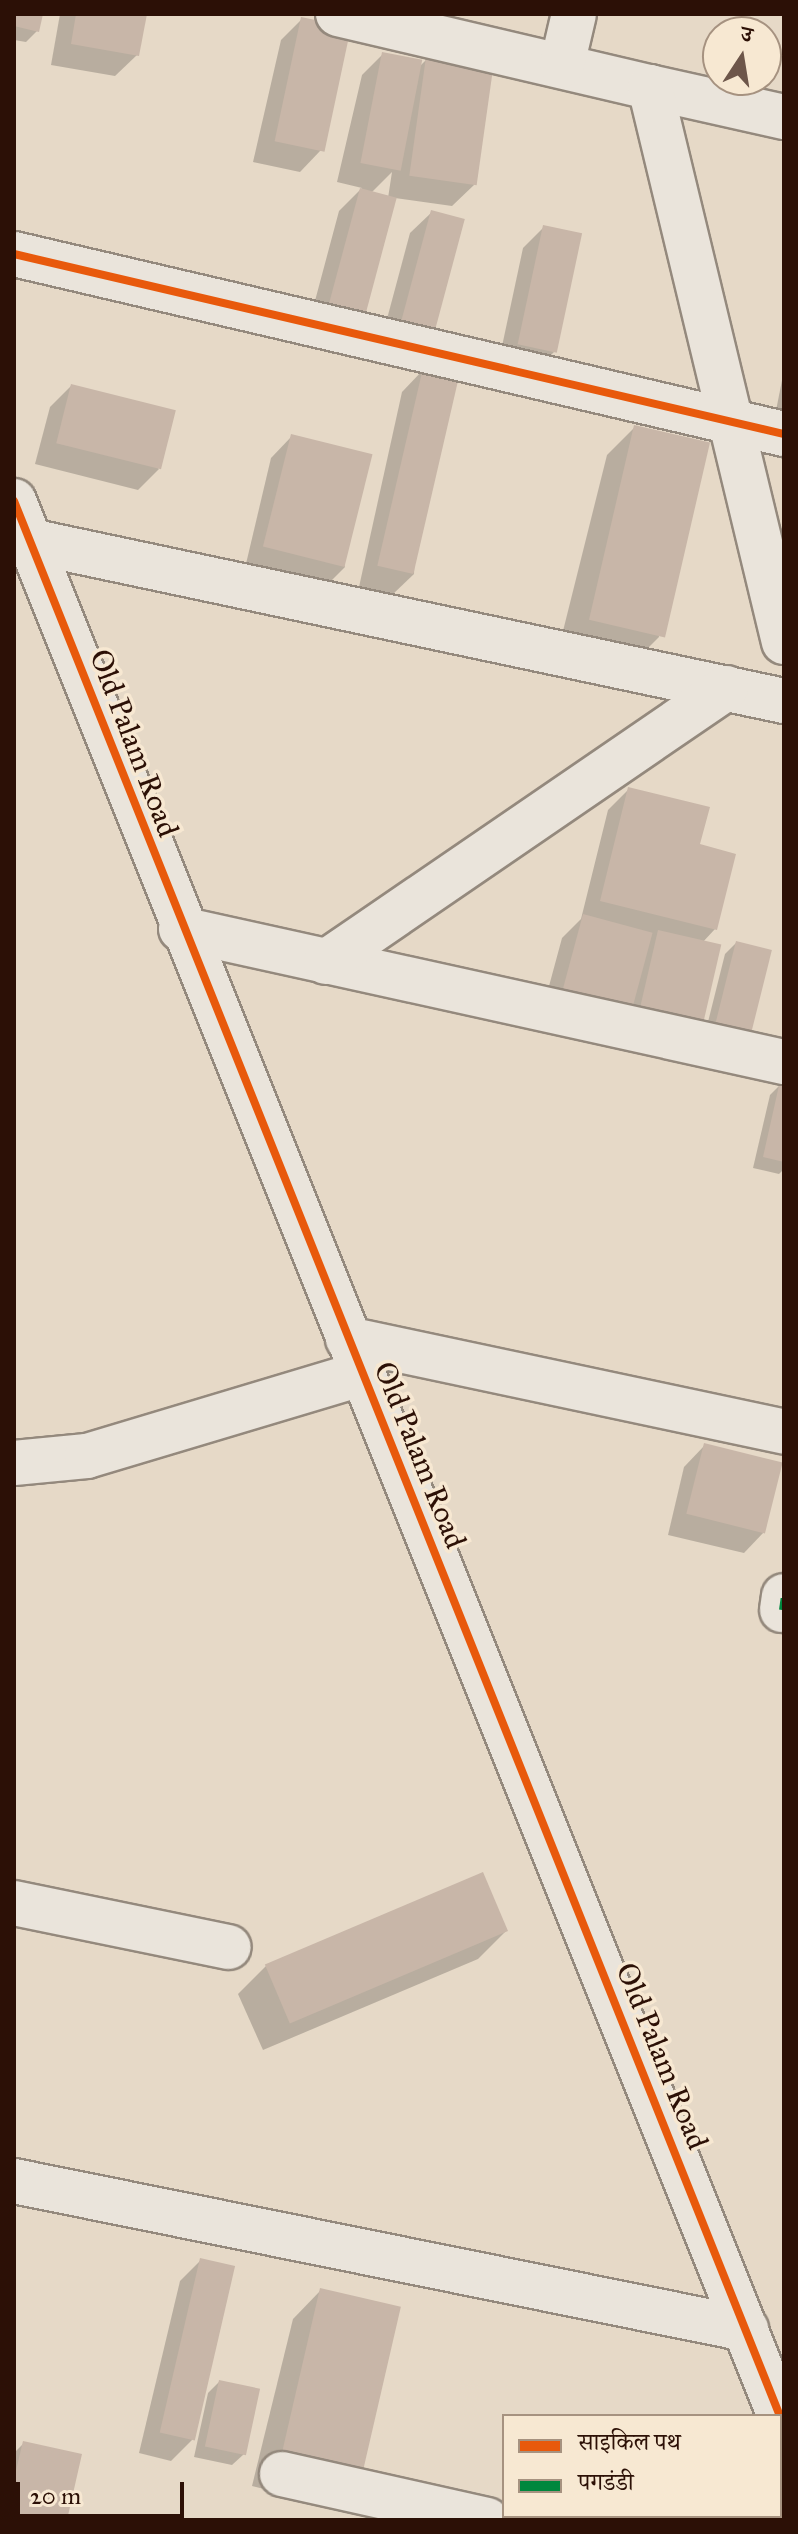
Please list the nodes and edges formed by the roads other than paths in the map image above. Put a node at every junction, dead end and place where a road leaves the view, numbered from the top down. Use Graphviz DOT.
graph roads {
  1 [pos="338,14"];
  2 [pos="574,14"];
  3 [pos="562,65"];
  4 [pos="650,87"];
  5 [pos="784,117"];
  6 [pos="14,254"];
  7 [pos="731,423"];
  8 [pos="784,434"];
  9 [pos="14,501"];
  10 [pos="30,541"];
  11 [pos="784,642"];
  12 [pos="726,688"];
  13 [pos="784,701"];
  14 [pos="181,929"];
  15 [pos="326,962"];
  16 [pos="784,1062"];
  17 [pos="354,1356"];
  18 [pos="784,1432"];
  19 [pos="14,1463"];
  20 [pos="14,1903"];
  21 [pos="229,1947"];
  22 [pos="14,2181"];
  23 [pos="746,2329"];
  24 [pos="779,2414"];
  25 [pos="282,2474"];
  26 [pos="487,2520"];
  1 -- 3 [label="street"];
  2 -- 3 [label="street"];
  3 -- 4 [label="street"];
  4 -- 5 [label="street"];
  4 -- 7 [label="street"];
  6 -- 7 [label="street"];
  7 -- 8 [label="street"];
  7 -- 11 [label="street"];
  9 -- 10 [label="street, Old Palam Road"];
  10 -- 12 [label="street"];
  10 -- 14 [label="street, Old Palam Road"];
  12 -- 13 [label="street"];
  12 -- 15 [label="street"];
  14 -- 15 [label="street"];
  14 -- 17 [label="street, Old Palam Road"];
  15 -- 16 [label="street"];
  17 -- 18 [label="street"];
  17 -- 19 [label="street"];
  17 -- 23 [label="street, Old Palam Road"];
  20 -- 21 [label="street"];
  22 -- 23 [label="street"];
  23 -- 24 [label="street, Old Palam Road"];
  25 -- 26 [label="street"];
}
